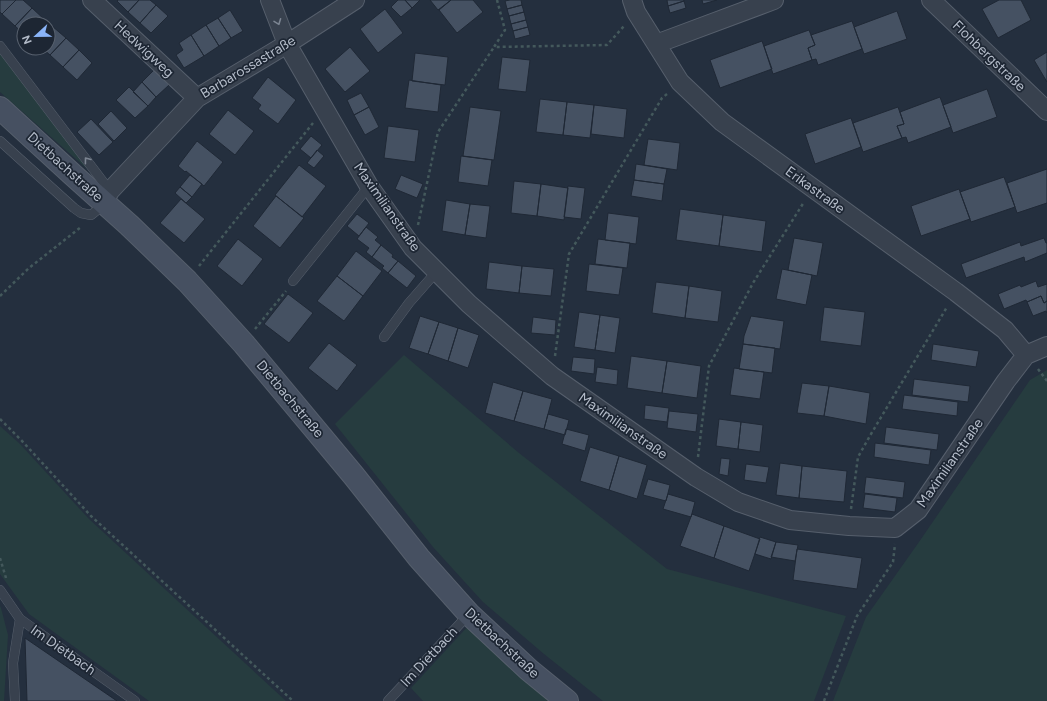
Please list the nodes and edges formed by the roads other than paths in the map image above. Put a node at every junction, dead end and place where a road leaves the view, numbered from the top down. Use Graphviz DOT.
graph roads {
  1 [pos="92,0"];
  2 [pos="270,0"];
  3 [pos="355,0"];
  4 [pos="774,0"];
  5 [pos="931,0"];
  6 [pos="634,6"];
  7 [pos="286,44"];
  8 [pos="656,44"];
  9 [pos="0,46"];
  10 [pos="196,98"];
  11 [pos="0,108"];
  12 [pos="1047,111"];
  13 [pos="0,141"];
  14 [pos="369,186"];
  15 [pos="102,203"];
  16 [pos="436,271"];
  17 [pos="294,281"];
  18 [pos="384,337"];
  19 [pos="1047,346"];
  20 [pos="1026,354"];
  21 [pos="0,590"];
  22 [pos="470,614"];
  23 [pos="20,619"];
  24 [pos="14,701"];
  25 [pos="135,701"];
  26 [pos="388,701"];
  27 [pos="567,701"];
  1 -- 10 [label="street, Hedwigweg"];
  2 -- 7 [label="street, Maximilianstraße, one-way"];
  3 -- 7 [label="street, Barbarossastraße"];
  4 -- 8 [label="street"];
  5 -- 12 [label="street, Flohbergstraße"];
  6 -- 8 [label="street, Erikastraße"];
  7 -- 10 [label="street, Barbarossastraße"];
  7 -- 14 [label="street, Maximilianstraße"];
  8 -- 20 [label="street, Erikastraße"];
  15 -- 9 [label="lane, one-way"];
  10 -- 15 [label="street, Barbarossastraße"];
  11 -- 15 [label="main road, Dietbachstraße"];
  13 -- 15 [label="lane"];
  14 -- 16 [label="street, Maximilianstraße"];
  14 -- 17 [label="lane"];
  15 -- 22 [label="main road, Dietbachstraße"];
  16 -- 18 [label="lane"];
  16 -- 20 [label="street, Maximilianstraße"];
  19 -- 20 [label="street"];
  21 -- 23 [label="lane, Im Dietbach"];
  22 -- 26 [label="lane, Im Dietbach"];
  22 -- 27 [label="main road, Dietbachstraße"];
  23 -- 24 [label="lane"];
  23 -- 25 [label="lane, Im Dietbach"];
}
